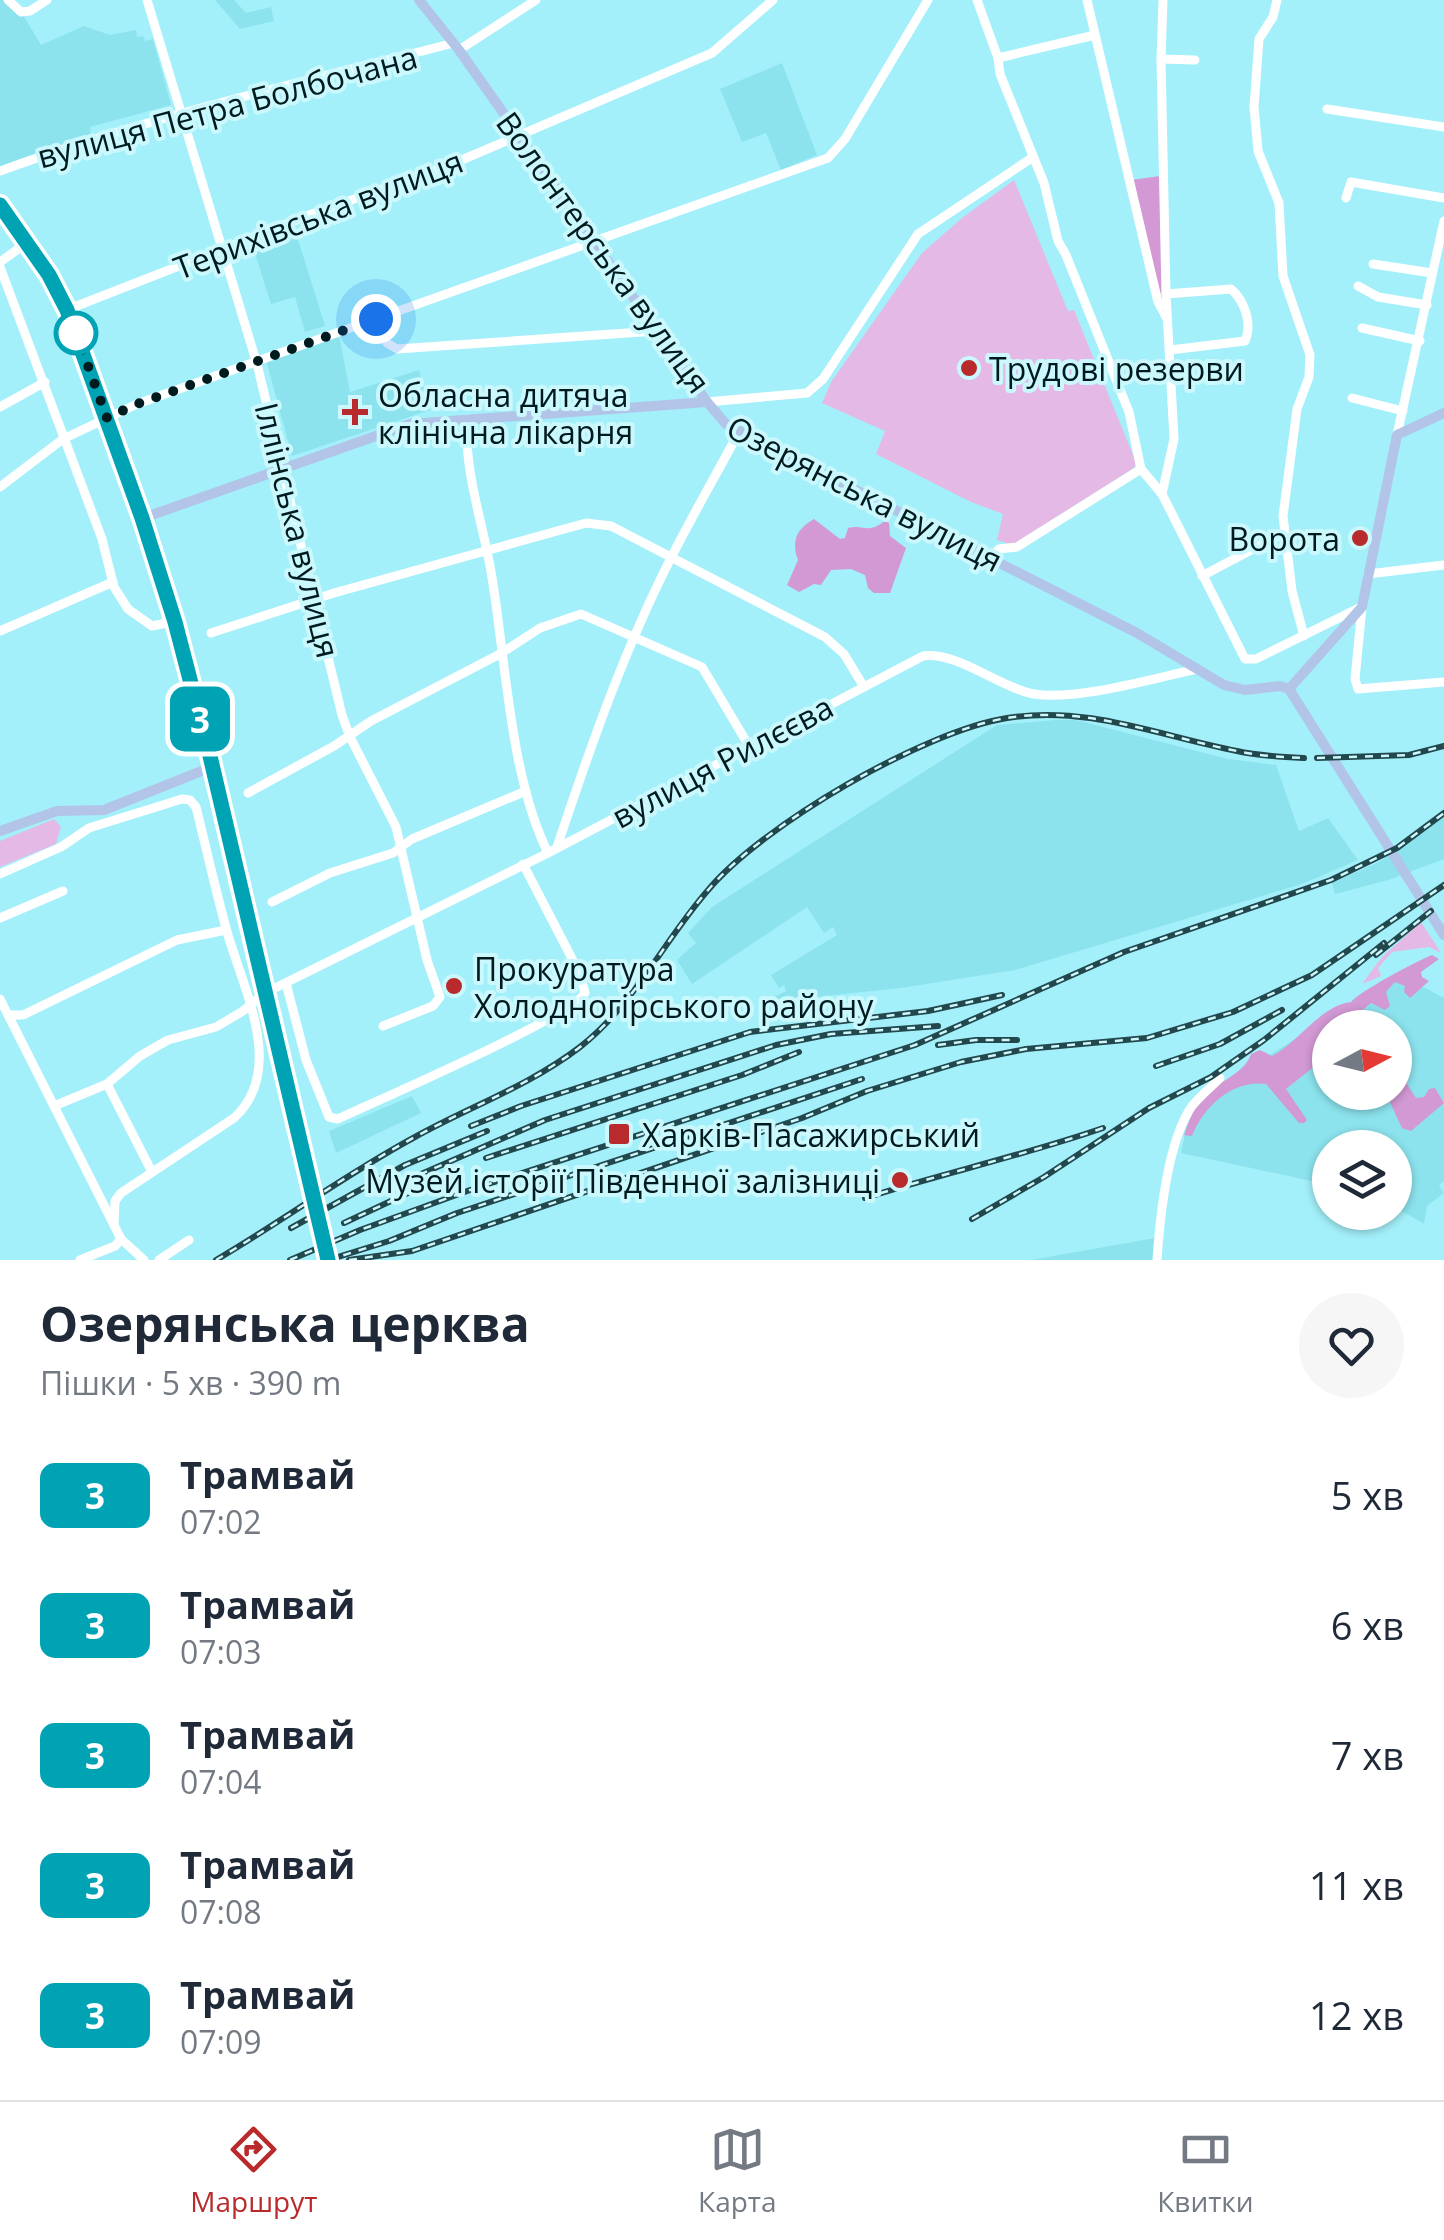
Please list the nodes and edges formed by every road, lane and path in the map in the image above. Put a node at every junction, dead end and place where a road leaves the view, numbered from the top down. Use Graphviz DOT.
graph roads {
  1 [pos="8,0"];
  2 [pos="47,0"];
  3 [pos="147,0"];
  4 [pos="419,0"];
  5 [pos="536,0"];
  6 [pos="773,0"];
  7 [pos="928,0"];
  8 [pos="977,0"];
  9 [pos="1087,0"];
  10 [pos="1163,0"];
  11 [pos="1277,0"];
  12 [pos="1095,35"];
  13 [pos="457,47"];
  14 [pos="998,58"];
  15 [pos="1160,59"];
  16 [pos="1195,60"];
  17 [pos="1327,110"];
  18 [pos="180,114"];
  19 [pos="1444,127"];
  20 [pos="522,136"];
  21 [pos="1033,157"];
  22 [pos="0,171"];
  23 [pos="1346,198"];
  24 [pos="1444,198"];
  25 [pos="0,202"];
  26 [pos="1444,221"];
  27 [pos="593,241"];
  28 [pos="28,242"];
  29 [pos="222,251"];
  30 [pos="0,264"];
  31 [pos="1373,264"];
  32 [pos="1432,273"];
  33 [pos="1358,286"];
  34 [pos="1166,294"];
  35 [pos="1426,304"];
  36 [pos="69,310"];
  37 [pos="376,319"];
  38 [pos="1167,319"];
  39 [pos="1362,328"];
  40 [pos="656,331"];
  41 [pos="1420,340"];
  42 [pos="1170,350"];
  43 [pos="256,361"];
  44 [pos="45,382"];
  45 [pos="1352,398"];
  46 [pos="707,402"];
  47 [pos="0,406"];
  48 [pos="1403,411"];
  49 [pos="1444,413"];
  50 [pos="107,418"];
  51 [pos="467,419"];
  52 [pos="739,432"];
  53 [pos="1397,435"];
  54 [pos="63,438"];
  55 [pos="284,469"];
  56 [pos="1141,470"];
  57 [pos="0,487"];
  58 [pos="1162,494"];
  59 [pos="143,518"];
  60 [pos="1283,533"];
  61 [pos="486,552"];
  62 [pos="672,556"];
  63 [pos="990,558"];
  64 [pos="1444,565"];
  65 [pos="1368,574"];
  66 [pos="1202,576"];
  67 [pos="113,582"];
  68 [pos="316,599"];
  69 [pos="1362,607"];
  70 [pos="176,622"];
  71 [pos="0,631"];
  72 [pos="210,632"];
  73 [pos="635,636"];
  74 [pos="1304,636"];
  75 [pos="500,654"];
  76 [pos="1198,670"];
  77 [pos="1444,682"];
  78 [pos="864,687"];
  79 [pos="1289,689"];
  80 [pos="350,737"];
  81 [pos="749,746"];
  82 [pos="214,766"];
  83 [pos="526,791"];
  84 [pos="248,793"];
  85 [pos="86,811"];
  86 [pos="89,828"];
  87 [pos="0,831"];
  88 [pos="400,848"];
  89 [pos="552,850"];
  90 [pos="524,864"];
  91 [pos="0,874"];
  92 [pos="63,891"];
  93 [pos="272,902"];
  94 [pos="0,918"];
  95 [pos="417,918"];
  96 [pos="226,930"];
  97 [pos="1444,935"];
  98 [pos="286,982"];
  99 [pos="266,992"];
  100 [pos="0,999"];
  101 [pos="249,1006"];
  102 [pos="8,1016"];
  103 [pos="383,1026"];
  104 [pos="1220,1078"];
  105 [pos="106,1084"];
  106 [pos="54,1106"];
  107 [pos="152,1172"];
  108 [pos="114,1225"];
  109 [pos="121,1239"];
  110 [pos="189,1240"];
  111 [pos="80,1260"];
  112 [pos="144,1260"];
  113 [pos="160,1260"];
  114 [pos="330,1260"];
  115 [pos="1157,1260"];
  1 -- 2 [label="street"];
  3 -- 18 [label="street, Іллінська вулиця"];
  4 -- 13 [label="main road, Волонтерська вулиця"];
  5 -- 13 [label="street, вулиця Петра Болбочана"];
  6 -- 20 [label="street, Терихівська вулиця"];
  7 -- 27 [label="street"];
  8 -- 14 [label="street"];
  9 -- 12 [label="street"];
  10 -- 15 [label="street"];
  11 -- 60 [label="street"];
  12 -- 14 [label="street"];
  12 -- 38 [label="street"];
  13 -- 18 [label="street, вулиця Петра Болбочана"];
  13 -- 20 [label="main road, Волонтерська вулиця"];
  14 -- 21 [label="street"];
  15 -- 16 [label="street"];
  15 -- 34 [label="street"];
  17 -- 19 [label="street"];
  18 -- 22 [label="street, вулиця Петра Болбочана"];
  18 -- 29 [label="street, Іллінська вулиця"];
  20 -- 27 [label="main road, Волонтерська вулиця"];
  20 -- 29 [label="street, Терихівська вулиця"];
  21 -- 46 [label="street, Волонтерська вулиця"];
  21 -- 56 [label="street"];
  23 -- 24 [label="street"];
  25 -- 28 [label="main road"];
  26 -- 32 [label="street"];
  27 -- 37 [label="street"];
  27 -- 40 [label="main road, Волонтерська вулиця"];
  28 -- 30 [label="street"];
  28 -- 36 [label="main road"];
  29 -- 36 [label="street, Терихівська вулиця"];
  29 -- 43 [label="street, Іллінська вулиця"];
  30 -- 44 [label="street"];
  31 -- 32 [label="street"];
  32 -- 35 [label="street"];
  33 -- 35 [label="street"];
  34 -- 38 [label="street"];
  34 -- 42 [label="street"];
  35 -- 41 [label="street"];
  36 -- 50 [label="main road"];
  37 -- 40 [label="street"];
  37 -- 43 [label="street"];
  38 -- 42 [label="street"];
  39 -- 41 [label="street"];
  40 -- 46 [label="main road, Волонтерська вулиця"];
  41 -- 48 [label="street"];
  42 -- 58 [label="street"];
  43 -- 50 [label="street"];
  43 -- 55 [label="street, Іллінська вулиця"];
  44 -- 47 [label="street"];
  44 -- 54 [label="street"];
  45 -- 48 [label="street"];
  46 -- 51 [label="main road, Озерянська вулиця"];
  46 -- 52 [label="main road, Озерянська вулиця"];
  48 -- 53 [label="street"];
  49 -- 53 [label="main road"];
  50 -- 54 [label="street"];
  50 -- 59 [label="main road"];
  51 -- 55 [label="main road, Озерянська вулиця"];
  51 -- 61 [label="street"];
  52 -- 62 [label="street"];
  52 -- 63 [label="main road, Озерянська вулиця"];
  53 -- 65 [label="main road"];
  54 -- 57 [label="street"];
  54 -- 67 [label="street"];
  55 -- 59 [label="main road, Озерянська вулиця"];
  55 -- 68 [label="street, Іллінська вулиця"];
  56 -- 58 [label="street"];
  56 -- 63 [label="street"];
  58 -- 66 [label="street"];
  59 -- 70 [label="main road"];
  60 -- 66 [label="street"];
  60 -- 74 [label="street"];
  61 -- 62 [label="street"];
  61 -- 68 [label="street"];
  61 -- 75 [label="street"];
  62 -- 73 [label="street"];
  62 -- 78 [label="street"];
  63 -- 76 [label="main road, Озерянська вулиця"];
  64 -- 65 [label="street"];
  65 -- 69 [label="main road"];
  66 -- 74 [label="street"];
  67 -- 70 [label="street"];
  67 -- 71 [label="street"];
  68 -- 72 [label="street"];
  68 -- 80 [label="street, Іллінська вулиця"];
  69 -- 74 [label="street"];
  69 -- 77 [label="street"];
  69 -- 79 [label="main road"];
  70 -- 82 [label="main road"];
  73 -- 75 [label="street"];
  73 -- 81 [label="street"];
  73 -- 89 [label="street"];
  75 -- 80 [label="street"];
  75 -- 83 [label="street"];
  76 -- 78 [label="street, вулиця Рилєєва"];
  76 -- 79 [label="main road, Озерянська вулиця"];
  78 -- 81 [label="street, вулиця Рилєєва"];
  79 -- 97 [label="main road"];
  80 -- 84 [label="street"];
  80 -- 88 [label="street, Іллінська вулиця"];
  81 -- 89 [label="street, вулиця Рилєєва"];
  82 -- 85 [label="main road"];
  82 -- 99 [label="main road"];
  83 -- 88 [label="street"];
  83 -- 89 [label="street"];
  85 -- 86 [label="street"];
  85 -- 87 [label="main road"];
  86 -- 91 [label="street"];
  86 -- 96 [label="street"];
  88 -- 93 [label="street"];
  88 -- 95 [label="street, Іллінська вулиця"];
  89 -- 90 [label="street, вулиця Рилєєва"];
  90 -- 95 [label="street, вулиця Рилєєва"];
  90 -- 98 [label="street"];
  92 -- 94 [label="street"];
  95 -- 98 [label="street, вулиця Рилєєва"];
  95 -- 103 [label="street, Іллінська вулиця"];
  96 -- 101 [label="street"];
  96 -- 102 [label="street"];
  98 -- 99 [label="street, вулиця Рилєєва"];
  99 -- 101 [label="street, вулиця Рилєєва"];
  99 -- 114 [label="main road"];
  100 -- 102 [label="street"];
  101 -- 105 [label="street, вулиця Рилєєва"];
  101 -- 107 [label="street"];
  102 -- 106 [label="street"];
  104 -- 115 [label="street"];
  105 -- 106 [label="street, вулиця Рилєєва"];
  105 -- 107 [label="street"];
  106 -- 108 [label="street"];
  107 -- 108 [label="street"];
  108 -- 109 [label="street"];
  109 -- 111 [label="street"];
  109 -- 112 [label="street"];
  110 -- 113 [label="street"];
}
